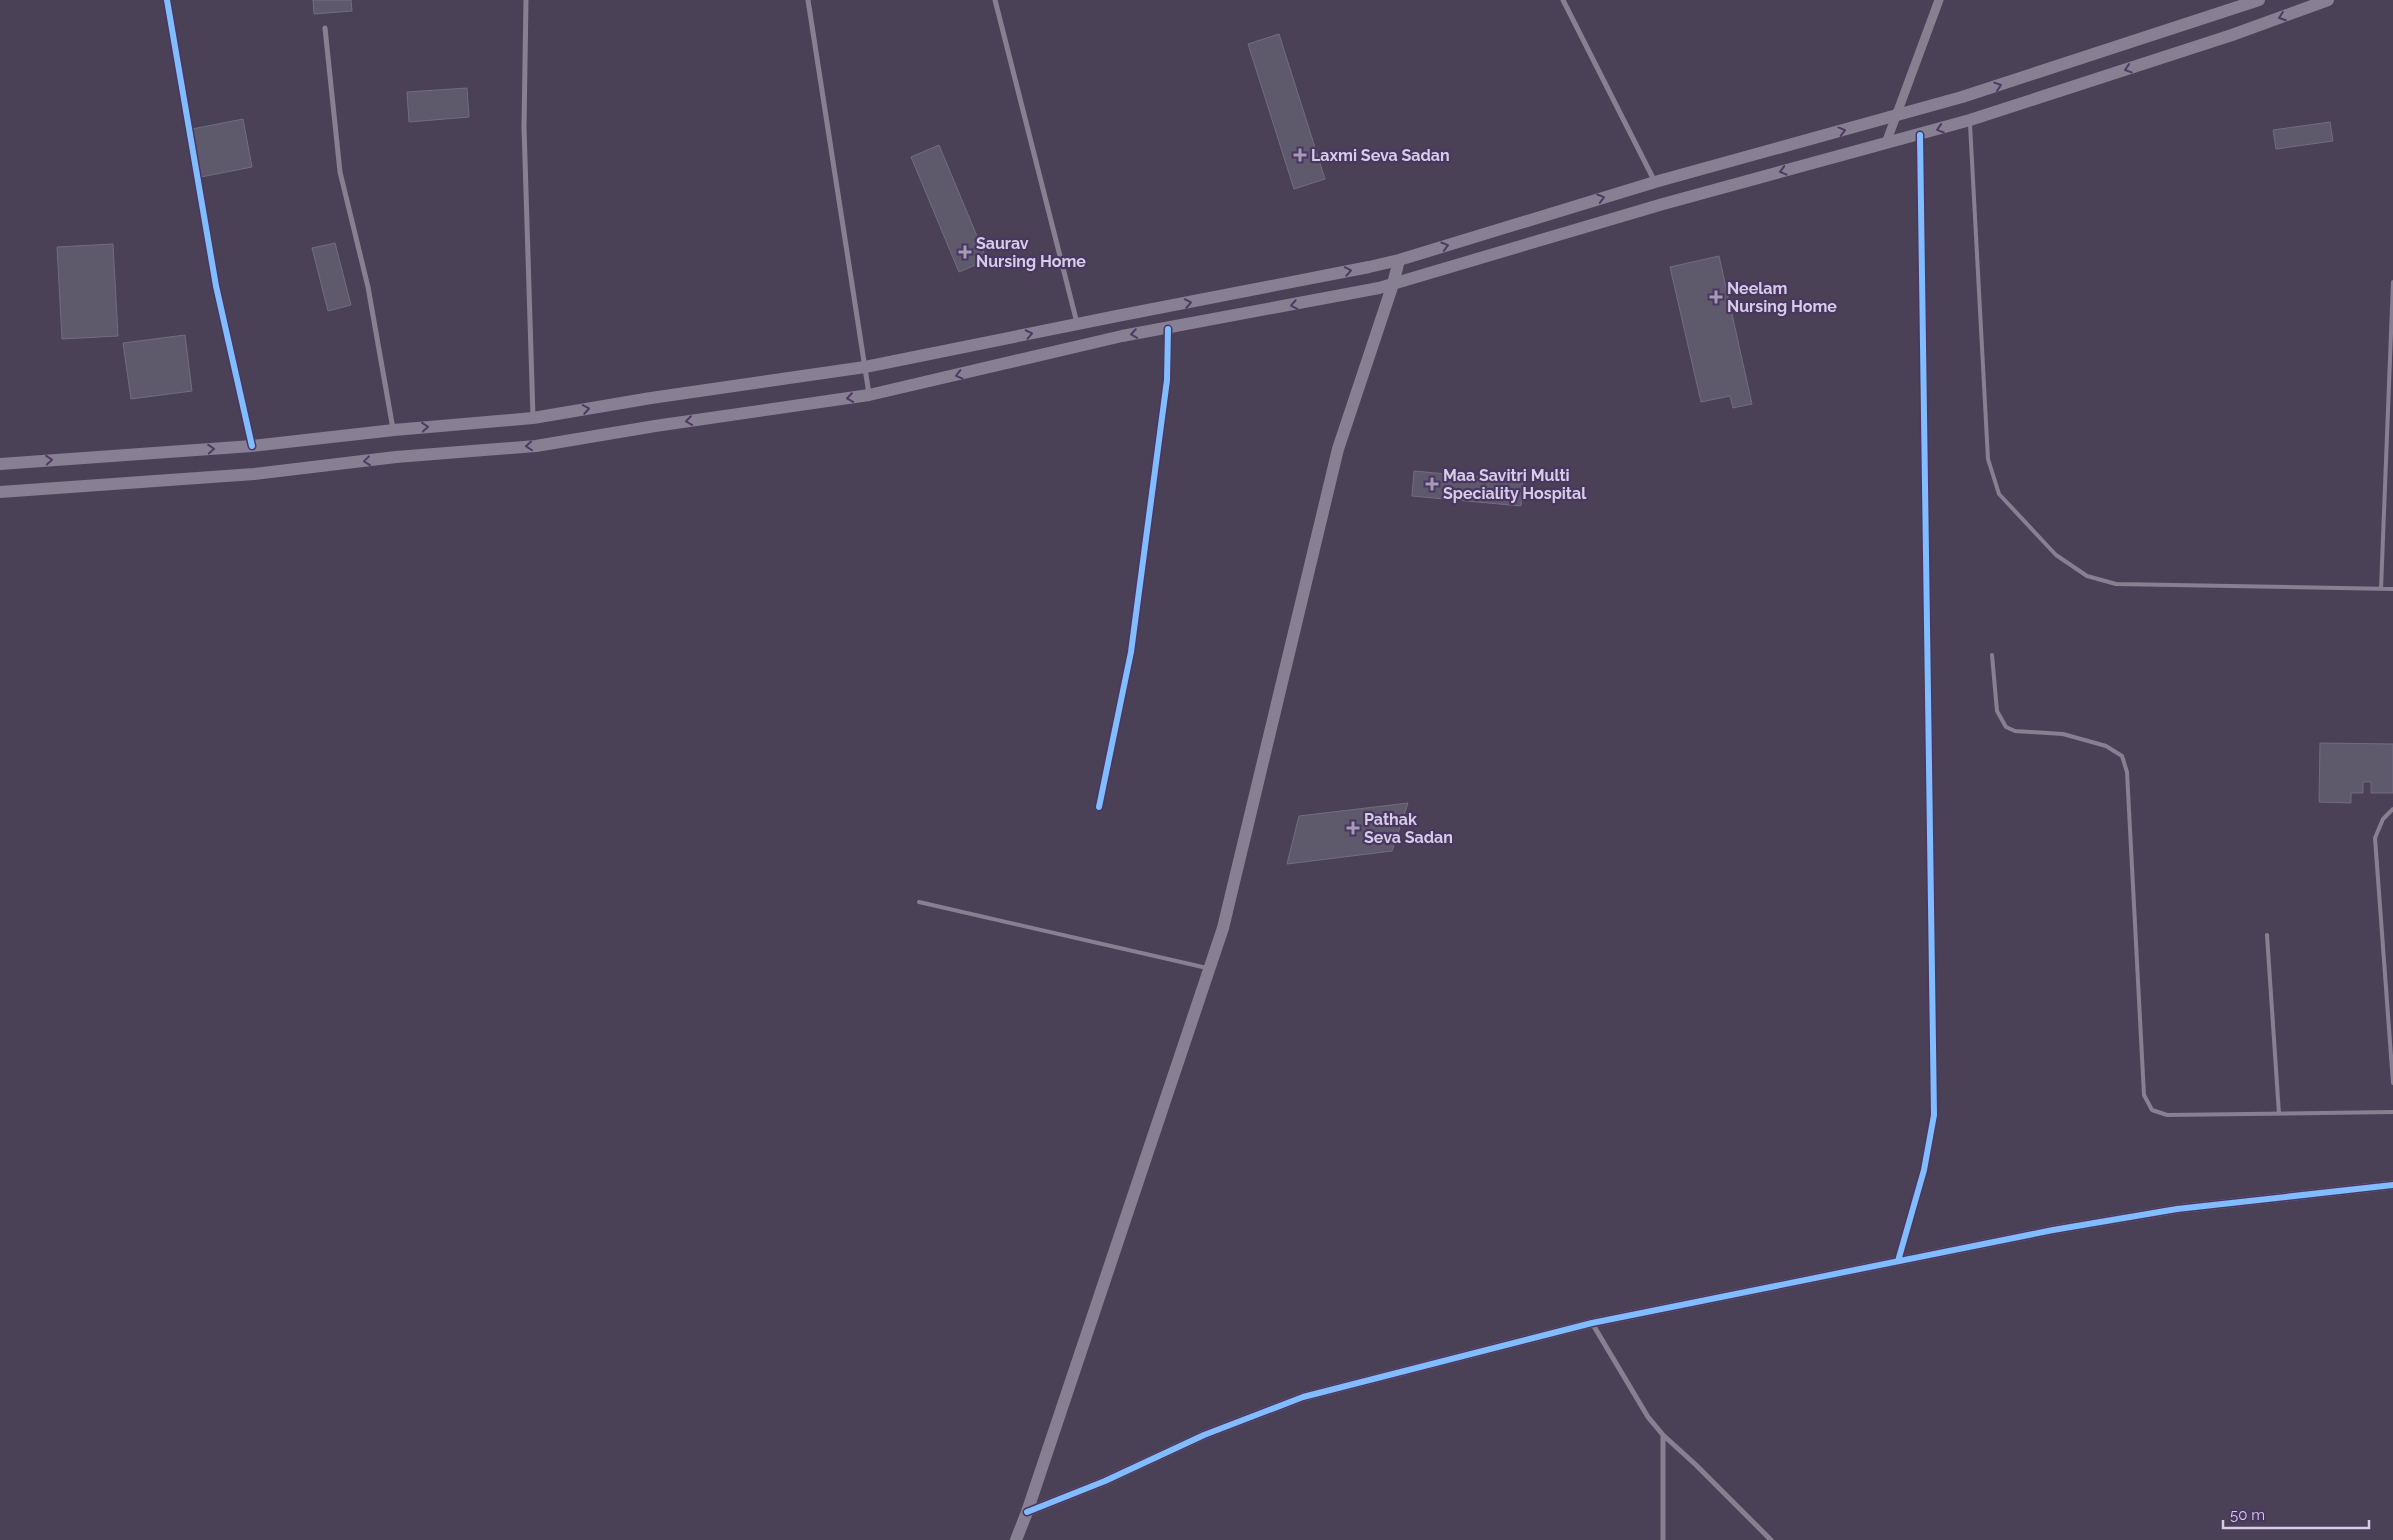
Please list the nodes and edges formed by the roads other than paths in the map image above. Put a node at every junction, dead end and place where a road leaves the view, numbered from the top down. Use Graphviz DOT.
graph roads {
  1 [pos="167,0"];
  2 [pos="526,0"];
  3 [pos="808,0"];
  4 [pos="995,0"];
  5 [pos="1563,0"];
  6 [pos="1939,0"];
  7 [pos="2259,0"];
  8 [pos="2328,0"];
  9 [pos="324,28"];
  10 [pos="1896,116"];
  11 [pos="1970,120"];
  12 [pos="1920,135"];
  13 [pos="1886,143"];
  14 [pos="1655,182"];
  15 [pos="1399,260"];
  16 [pos="2393,282"];
  17 [pos="1393,284"];
  18 [pos="1077,324"];
  19 [pos="1168,329"];
  20 [pos="864,368"];
  21 [pos="2391,370"];
  22 [pos="869,395"];
  23 [pos="533,418"];
  24 [pos="394,430"];
  25 [pos="252,446"];
  26 [pos="0,464"];
  27 [pos="0,492"];
  28 [pos="2381,589"];
  29 [pos="2393,589"];
  30 [pos="1992,655"];
  31 [pos="1098,807"];
  32 [pos="2393,809"];
  33 [pos="919,902"];
  34 [pos="2267,935"];
  35 [pos="1209,969"];
  36 [pos="2393,1083"];
  37 [pos="2393,1112"];
  38 [pos="2279,1114"];
  39 [pos="2393,1185"];
  40 [pos="1898,1261"];
  41 [pos="1592,1323"];
  42 [pos="1663,1435"];
  43 [pos="1027,1512"];
  44 [pos="1016,1540"];
  45 [pos="1663,1540"];
  46 [pos="1770,1540"];
  1 -- 25 [label="street"];
  2 -- 23 [label="street"];
  3 -- 20 [label="street"];
  4 -- 18 [label="street"];
  5 -- 14 [label="street"];
  6 -- 10 [label="street"];
  10 -- 7 [label="main road, one-way"];
  8 -- 11 [label="main road, one-way"];
  9 -- 24 [label="street"];
  10 -- 13 [label="street"];
  14 -- 10 [label="main road, one-way"];
  11 -- 12 [label="main road, one-way"];
  11 -- 28 [label="lane"];
  12 -- 13 [label="main road"];
  12 -- 40 [label="street"];
  13 -- 17 [label="main road, one-way"];
  15 -- 14 [label="main road, one-way"];
  15 -- 17 [label="main road"];
  18 -- 15 [label="main road, one-way"];
  16 -- 21 [label="lane"];
  17 -- 19 [label="main road, one-way"];
  17 -- 35 [label="main road"];
  20 -- 18 [label="main road, one-way"];
  19 -- 22 [label="main road, one-way"];
  19 -- 31 [label="street"];
  20 -- 22 [label="street"];
  23 -- 20 [label="main road, one-way"];
  21 -- 28 [label="lane"];
  22 -- 27 [label="main road, one-way"];
  24 -- 23 [label="main road, one-way"];
  24 -- 25 [label="main road"];
  26 -- 25 [label="main road, one-way"];
  28 -- 29 [label="lane"];
  30 -- 38 [label="lane"];
  32 -- 36 [label="lane"];
  33 -- 35 [label="lane"];
  34 -- 38 [label="lane"];
  35 -- 43 [label="main road"];
  37 -- 38 [label="lane"];
  39 -- 40 [label="street"];
  40 -- 41 [label="street"];
  41 -- 42 [label="street"];
  41 -- 43 [label="street"];
  42 -- 45 [label="street"];
  42 -- 46 [label="street"];
  43 -- 44 [label="main road"];
}
